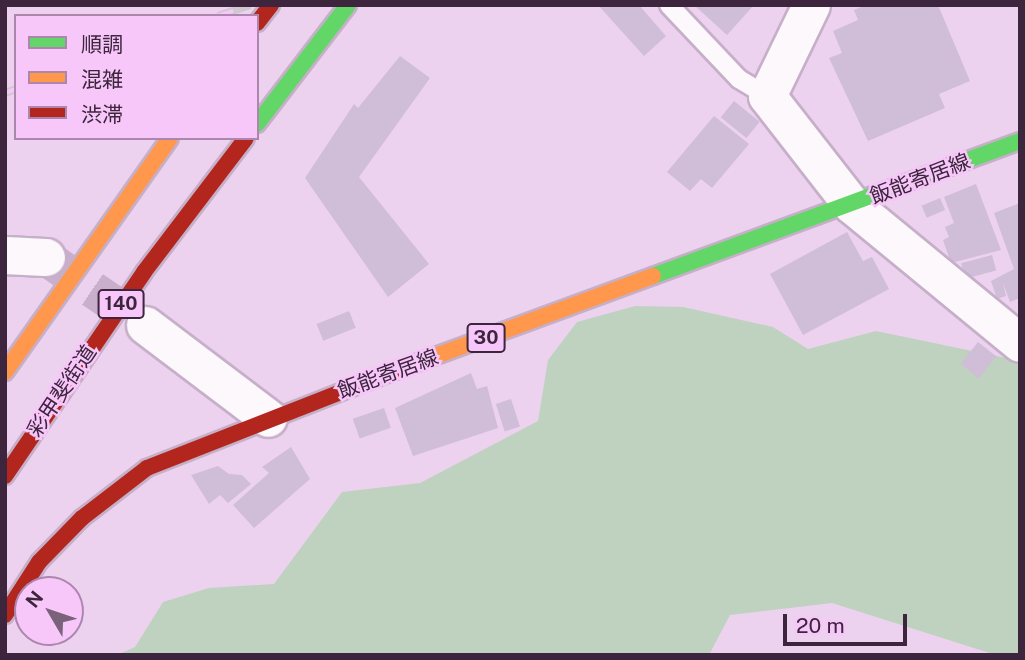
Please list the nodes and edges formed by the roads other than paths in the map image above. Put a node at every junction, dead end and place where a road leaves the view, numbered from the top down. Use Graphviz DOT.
graph roads {
  1 [pos="271,5"];
  2 [pos="348,5"];
  3 [pos="669,5"];
  4 [pos="811,5"];
  5 [pos="259,20"];
  6 [pos="767,96"];
  7 [pos="259,121"];
  8 [pos="169,140"];
  9 [pos="244,140"];
  10 [pos="1020,141"];
  11 [pos="852,205"];
  12 [pos="5,255"];
  13 [pos="46,257"];
  14 [pos="145,325"];
  15 [pos="1020,343"];
  16 [pos="5,372"];
  17 [pos="268,418"];
  18 [pos="5,476"];
  19 [pos="5,615"];
  1 -- 5 [label="main road"];
  2 -- 7 [label="main road"];
  3 -- 6 [label="lane"];
  4 -- 6 [label="street"];
  6 -- 11 [label="street"];
  8 -- 16 [label="main road, 140"];
  9 -- 18 [label="main road, 彩甲斐街道 / 140"];
  10 -- 11 [label="main road, 飯能寄居線 / 30"];
  11 -- 15 [label="street"];
  11 -- 17 [label="main road, 飯能寄居線 / 30"];
  12 -- 13 [label="street"];
  14 -- 17 [label="street"];
  17 -- 19 [label="main road, 飯能寄居線 / 30"];
}
